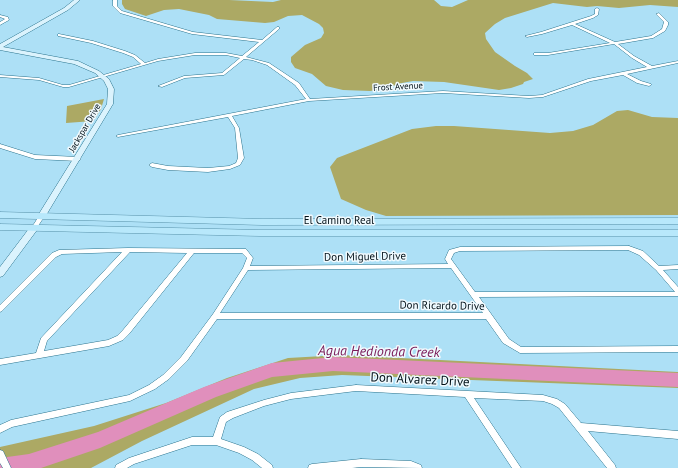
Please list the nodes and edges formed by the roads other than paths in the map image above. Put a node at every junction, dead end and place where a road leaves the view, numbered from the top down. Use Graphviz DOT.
graph roads {
  1 [pos="77,0"];
  2 [pos="115,0"];
  3 [pos="597,9"];
  4 [pos="658,14"];
  5 [pos="0,16"];
  6 [pos="0,24"];
  7 [pos="573,24"];
  8 [pos="278,28"];
  9 [pos="59,35"];
  10 [pos="528,36"];
  11 [pos="262,41"];
  12 [pos="616,44"];
  13 [pos="0,47"];
  14 [pos="535,54"];
  15 [pos="243,57"];
  16 [pos="678,62"];
  17 [pos="144,64"];
  18 [pos="652,68"];
  19 [pos="624,73"];
  20 [pos="0,76"];
  21 [pos="103,77"];
  22 [pos="649,85"];
  23 [pos="160,86"];
  24 [pos="309,100"];
  25 [pos="229,115"];
  26 [pos="118,136"];
  27 [pos="0,146"];
  28 [pos="78,159"];
  29 [pos="152,165"];
  30 [pos="0,215"];
  31 [pos="42,217"];
  32 [pos="678,222"];
  33 [pos="0,227"];
  34 [pos="34,228"];
  35 [pos="678,233"];
  36 [pos="128,250"];
  37 [pos="192,251"];
  38 [pos="451,266"];
  39 [pos="246,268"];
  40 [pos="658,268"];
  41 [pos="678,268"];
  42 [pos="0,274"];
  43 [pos="678,290"];
  44 [pos="473,294"];
  45 [pos="678,294"];
  46 [pos="0,309"];
  47 [pos="215,316"];
  48 [pos="488,316"];
  49 [pos="678,349"];
  50 [pos="39,354"];
  51 [pos="0,362"];
  52 [pos="467,394"];
  53 [pos="580,427"];
  54 [pos="0,429"];
  55 [pos="678,435"];
  56 [pos="216,441"];
  57 [pos="0,454"];
  58 [pos="7,468"];
  59 [pos="119,468"];
  60 [pos="269,468"];
  61 [pos="312,468"];
  62 [pos="418,468"];
  63 [pos="517,468"];
  64 [pos="612,468"];
  1 -- 13 [label="street"];
  2 -- 11 [label="street"];
  3 -- 7 [label="street"];
  4 -- 12 [label="street"];
  5 -- 6 [label="street"];
  7 -- 10 [label="street"];
  7 -- 12 [label="street"];
  8 -- 11 [label="street"];
  9 -- 17 [label="street"];
  11 -- 15 [label="street"];
  12 -- 14 [label="street"];
  12 -- 18 [label="street"];
  13 -- 21 [label="street"];
  15 -- 17 [label="street"];
  15 -- 23 [label="street"];
  15 -- 24 [label="street"];
  16 -- 18 [label="street, Frost Avenue"];
  17 -- 21 [label="street"];
  18 -- 19 [label="street, Frost Avenue"];
  19 -- 22 [label="street"];
  19 -- 24 [label="street, Frost Avenue"];
  20 -- 21 [label="street"];
  21 -- 28 [label="street, Jackspar Drive"];
  24 -- 25 [label="street, Frost Avenue"];
  25 -- 26 [label="street, Frost Avenue"];
  25 -- 29 [label="street"];
  27 -- 28 [label="street"];
  28 -- 31 [label="street, Jackspar Drive"];
  30 -- 31 [label="main road, El Camino Real"];
  31 -- 32 [label="main road, El Camino Real"];
  31 -- 34 [label="street"];
  33 -- 34 [label="main road, El Camino Real"];
  34 -- 35 [label="main road, El Camino Real"];
  34 -- 42 [label="street"];
  36 -- 37 [label="street"];
  36 -- 46 [label="street"];
  36 -- 50 [label="street"];
  37 -- 39 [label="street"];
  37 -- 50 [label="street"];
  38 -- 39 [label="street, Don Miguel Drive"];
  38 -- 40 [label="street"];
  38 -- 44 [label="street"];
  39 -- 47 [label="street"];
  40 -- 41 [label="street"];
  40 -- 43 [label="street"];
  44 -- 45 [label="street"];
  44 -- 48 [label="street"];
  47 -- 48 [label="street, Don Ricardo Drive"];
  47 -- 54 [label="street"];
  48 -- 49 [label="street, Don Ricardo Drive"];
  50 -- 51 [label="street"];
  52 -- 53 [label="street, Don Alvarez Drive"];
  52 -- 56 [label="street, Don Alvarez Drive"];
  52 -- 63 [label="street"];
  53 -- 55 [label="street"];
  53 -- 64 [label="street, Don Alvarez Drive"];
  56 -- 59 [label="street"];
  56 -- 60 [label="street"];
  57 -- 58 [label="street"];
  61 -- 62 [label="street"];
}
